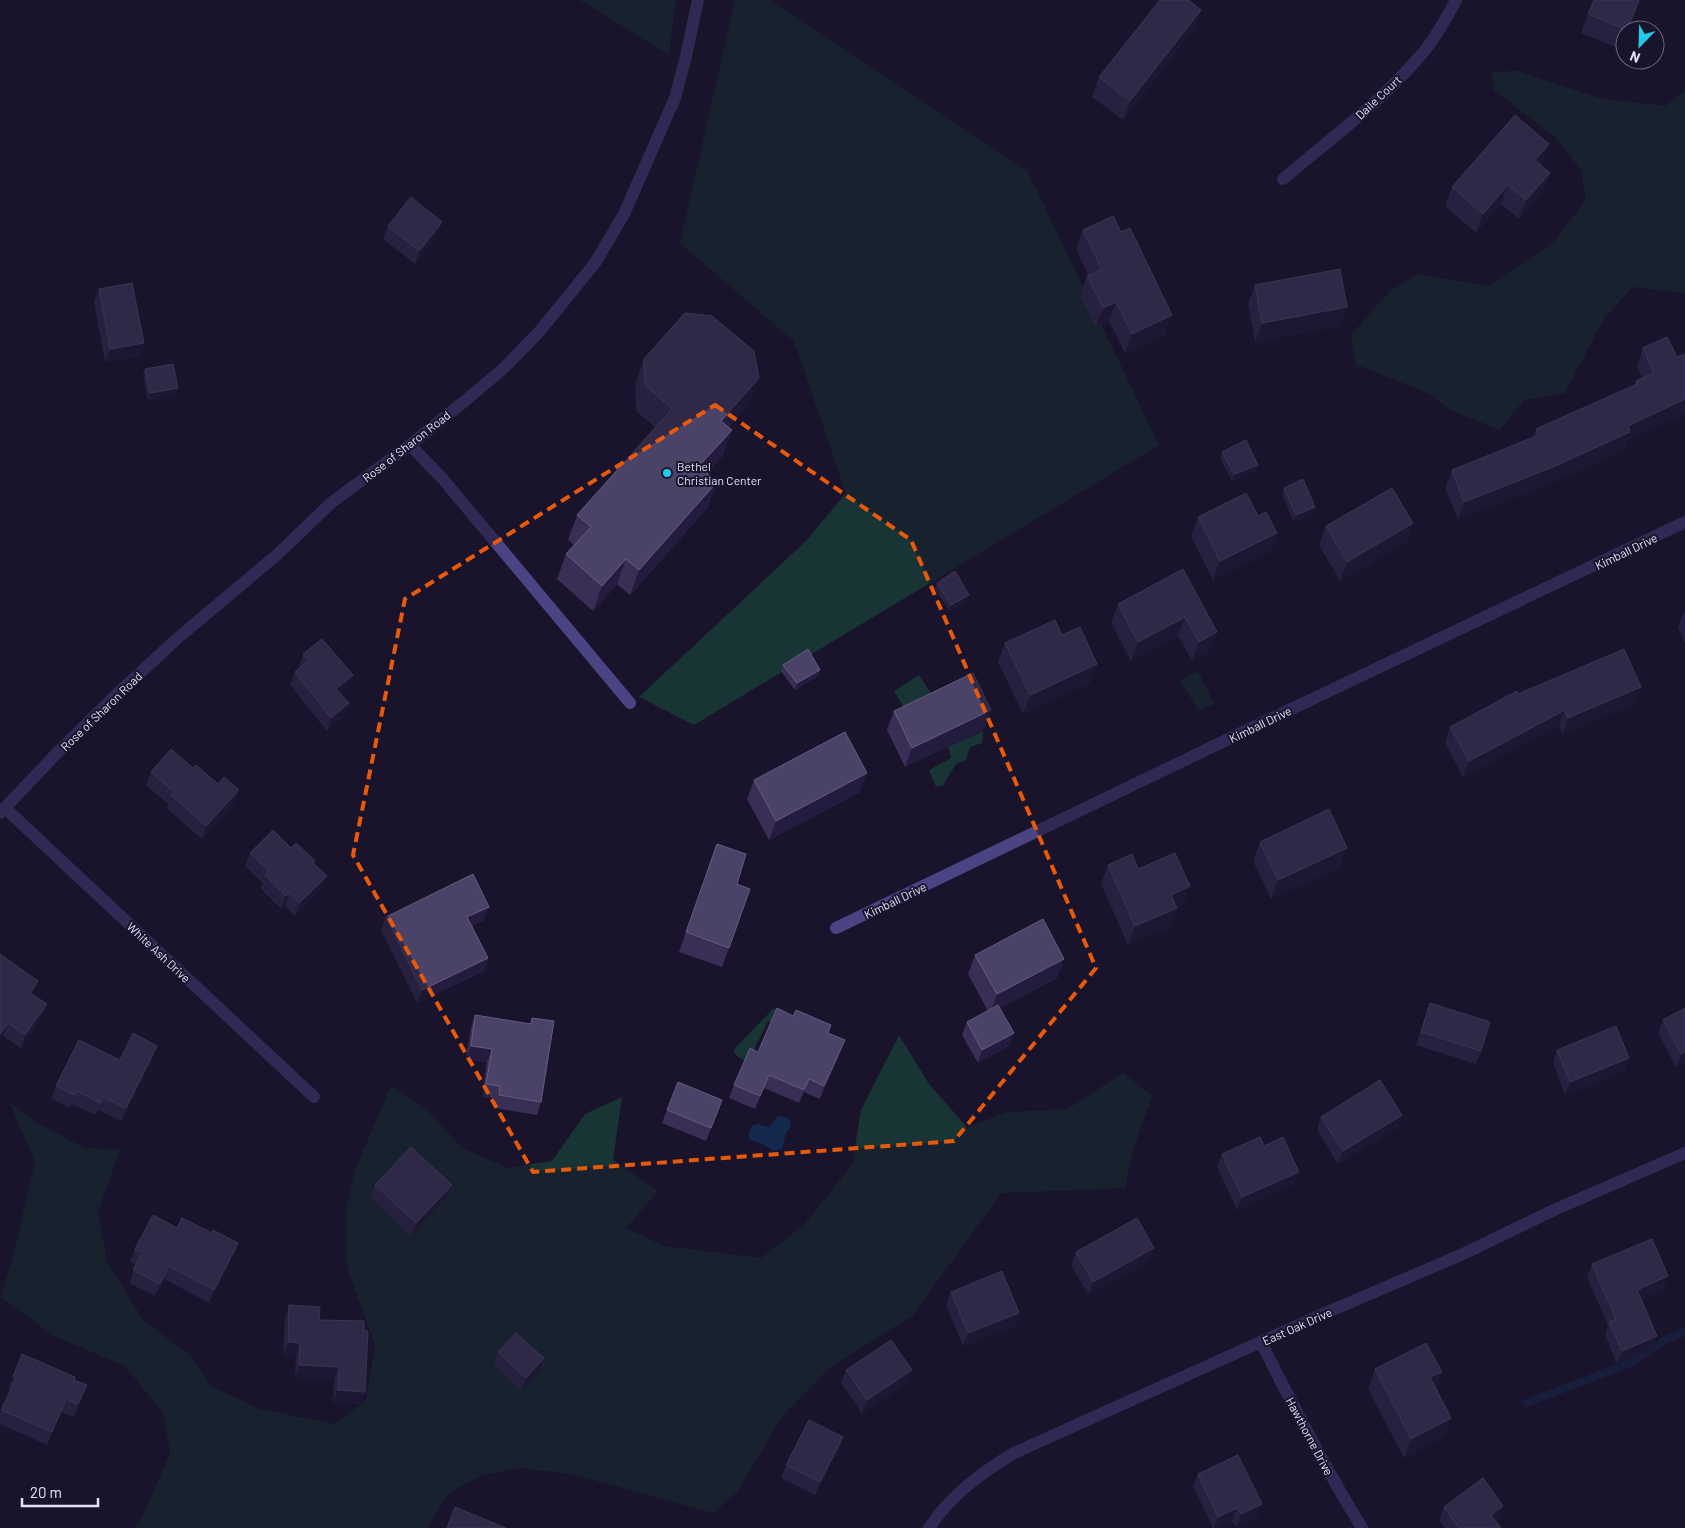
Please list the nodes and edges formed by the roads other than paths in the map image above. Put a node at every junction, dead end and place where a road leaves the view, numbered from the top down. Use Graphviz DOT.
graph roads {
  1 [pos="698,0"];
  2 [pos="1456,0"];
  3 [pos="1283,179"];
  4 [pos="410,445"];
  5 [pos="1685,522"];
  6 [pos="630,702"];
  7 [pos="2,811"];
  8 [pos="836,928"];
  9 [pos="314,1097"];
  10 [pos="1685,1153"];
  11 [pos="1261,1342"];
  12 [pos="929,1528"];
  13 [pos="1362,1528"];
  1 -- 4 [label="street, Rose of Sharon Road"];
  2 -- 3 [label="street, Daile Court"];
  4 -- 6 [label="street"];
  4 -- 7 [label="street, Rose of Sharon Road"];
  5 -- 8 [label="street, Kimball Drive"];
  7 -- 9 [label="street, White Ash Drive"];
  10 -- 11 [label="street, East Oak Drive"];
  11 -- 12 [label="street, East Oak Drive"];
  11 -- 13 [label="street, Hawthorne Drive"];
}
